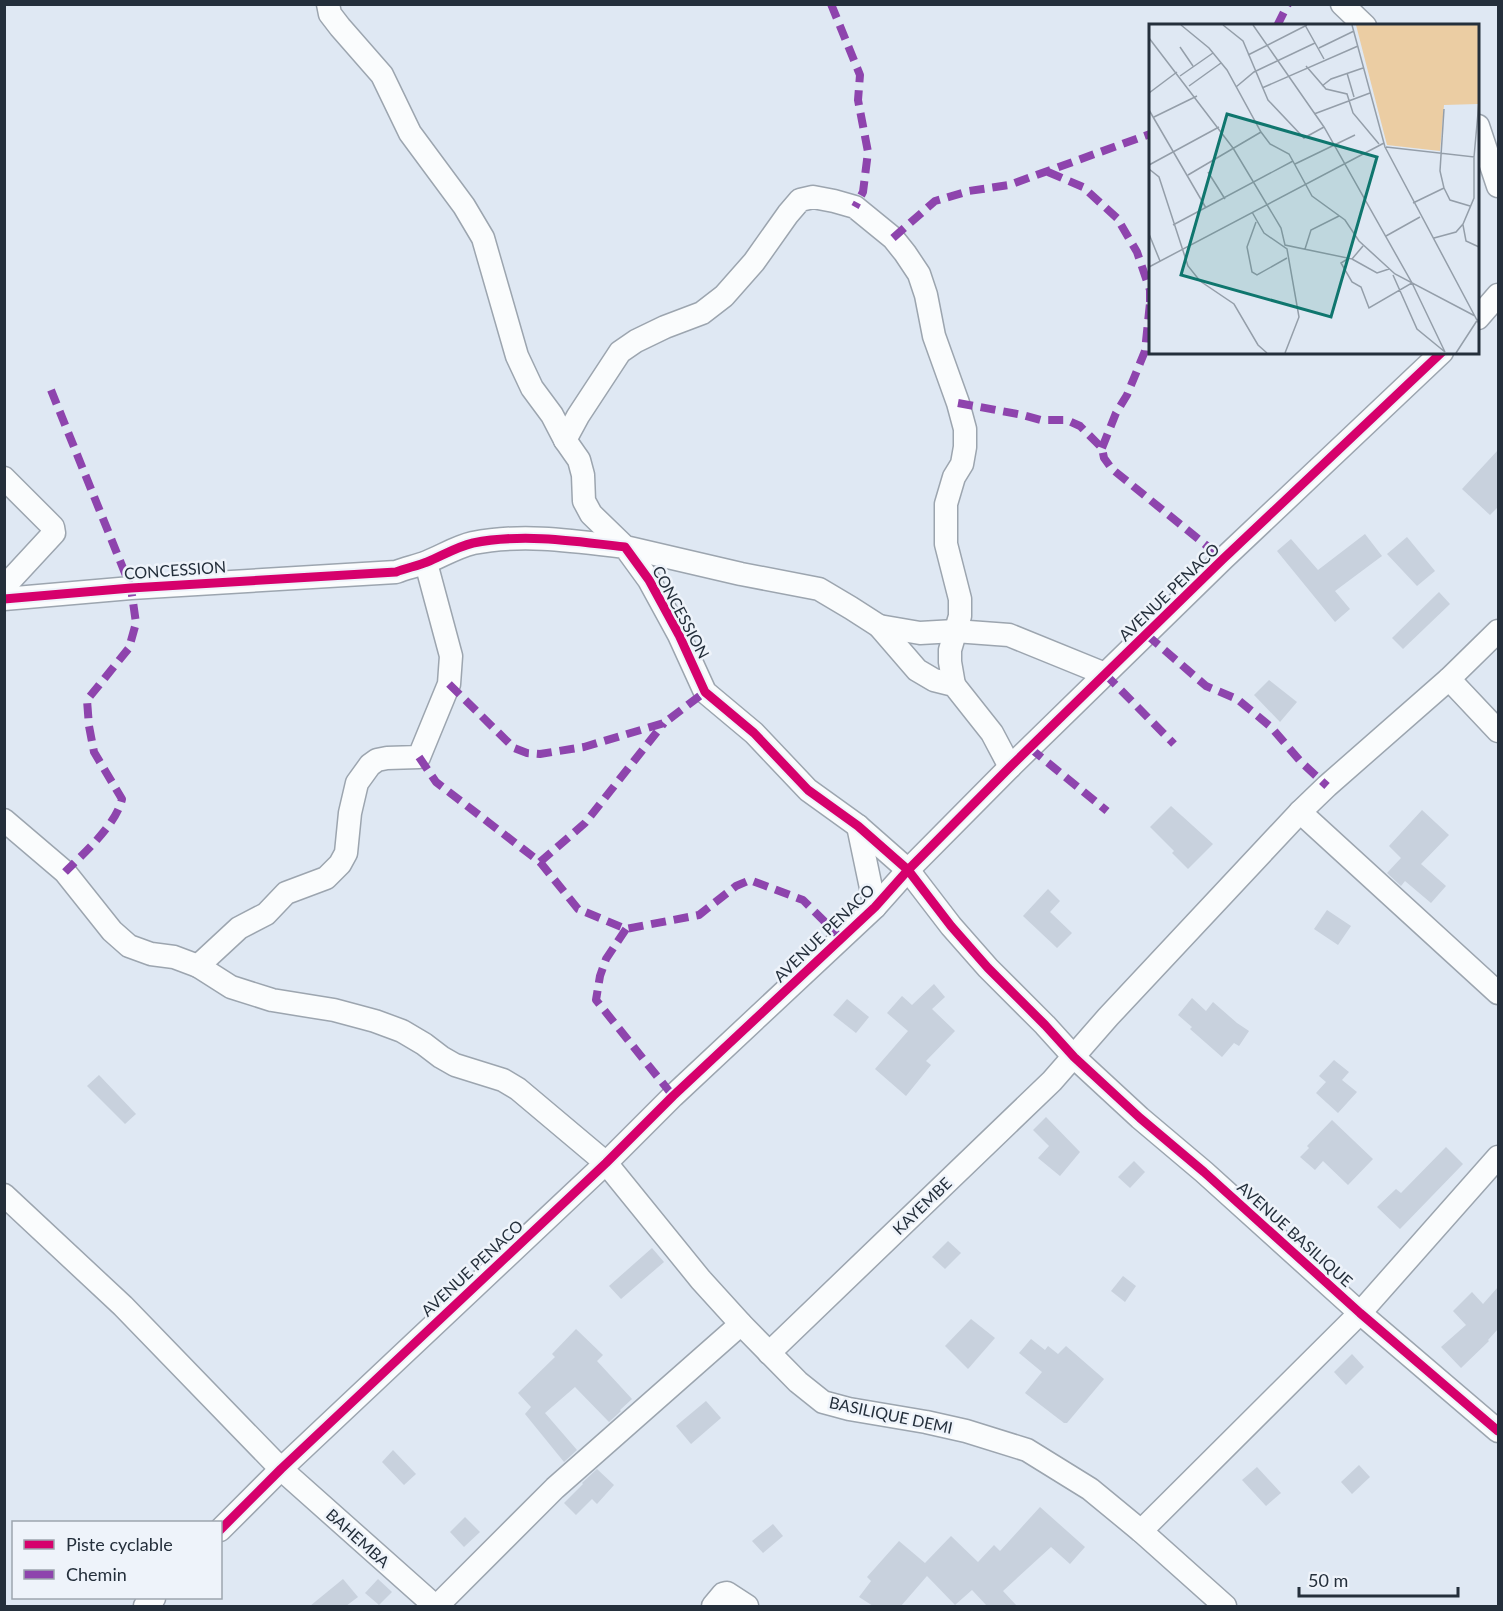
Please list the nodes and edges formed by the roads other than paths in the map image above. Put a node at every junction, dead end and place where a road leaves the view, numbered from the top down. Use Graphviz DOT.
graph roads {
  1 [pos="328,4"];
  2 [pos="1342,4"];
  3 [pos="1363,24"];
  4 [pos="1479,129"];
  5 [pos="1498,186"];
  6 [pos="1498,296"];
  7 [pos="1479,317"];
  8 [pos="1440,354"];
  9 [pos="565,440"];
  10 [pos="4,478"];
  11 [pos="625,547"];
  12 [pos="426,563"];
  13 [pos="4,587"];
  14 [pos="4,599"];
  15 [pos="879,626"];
  16 [pos="955,631"];
  17 [pos="1498,631"];
  18 [pos="1105,674"];
  19 [pos="1449,679"];
  20 [pos="954,686"];
  21 [pos="1498,731"];
  22 [pos="1010,767"];
  23 [pos="1300,812"];
  24 [pos="4,820"];
  25 [pos="858,826"];
  26 [pos="908,870"];
  27 [pos="875,907"];
  28 [pos="198,966"];
  29 [pos="1498,993"];
  30 [pos="1074,1057"];
  31 [pos="1498,1157"];
  32 [pos="606,1163"];
  33 [pos="4,1195"];
  34 [pos="1360,1313"];
  35 [pos="741,1324"];
  36 [pos="769,1353"];
  37 [pos="1498,1431"];
  38 [pos="281,1469"];
  39 [pos="222,1528"];
  40 [pos="1141,1531"];
  41 [pos="436,1606"];
  42 [pos="713,1606"];
  43 [pos="747,1606"];
  44 [pos="1225,1606"];
  1 -- 9 [label="street"];
  2 -- 3 [label="street"];
  4 -- 5 [label="street"];
  6 -- 7 [label="street"];
  8 -- 18 [label="street, AVENUE PENACO"];
  9 -- 11 [label="street"];
  9 -- 16 [label="street"];
  10 -- 13 [label="street"];
  11 -- 12 [label="street, CONCESSION"];
  11 -- 15 [label="street"];
  11 -- 25 [label="street, CONCESSION"];
  12 -- 14 [label="street, CONCESSION"];
  12 -- 28 [label="street"];
  15 -- 16 [label="street"];
  15 -- 20 [label="street"];
  16 -- 18 [label="street"];
  16 -- 20 [label="street"];
  17 -- 19 [label="street, KAYEMBE"];
  18 -- 22 [label="street, AVENUE PENACO"];
  19 -- 21 [label="street"];
  19 -- 23 [label="street, KAYEMBE"];
  20 -- 22 [label="street"];
  22 -- 26 [label="street, AVENUE PENACO"];
  23 -- 29 [label="street"];
  23 -- 30 [label="street, KAYEMBE"];
  24 -- 28 [label="street, BASILIQUE DEMI"];
  25 -- 26 [label="street, CONCESSION"];
  25 -- 27 [label="street"];
  26 -- 27 [label="street, AVENUE PENACO"];
  26 -- 30 [label="street, AVENUE BASILIQUE"];
  27 -- 32 [label="street, AVENUE PENACO"];
  28 -- 32 [label="street, BASILIQUE DEMI"];
  30 -- 34 [label="street, AVENUE BASILIQUE"];
  30 -- 36 [label="street, KAYEMBE"];
  31 -- 34 [label="street"];
  32 -- 35 [label="street, BASILIQUE DEMI"];
  32 -- 38 [label="street, AVENUE PENACO"];
  33 -- 38 [label="street, BAHEMBA"];
  34 -- 37 [label="street, AVENUE BASILIQUE"];
  34 -- 40 [label="street"];
  35 -- 36 [label="street, BASILIQUE DEMI"];
  35 -- 41 [label="street"];
  36 -- 40 [label="street, BASILIQUE DEMI"];
  38 -- 39 [label="street, AVENUE PENACO"];
  38 -- 41 [label="street, BAHEMBA"];
  40 -- 44 [label="street, BASILIQUE DEMI"];
  42 -- 43 [label="street"];
}
